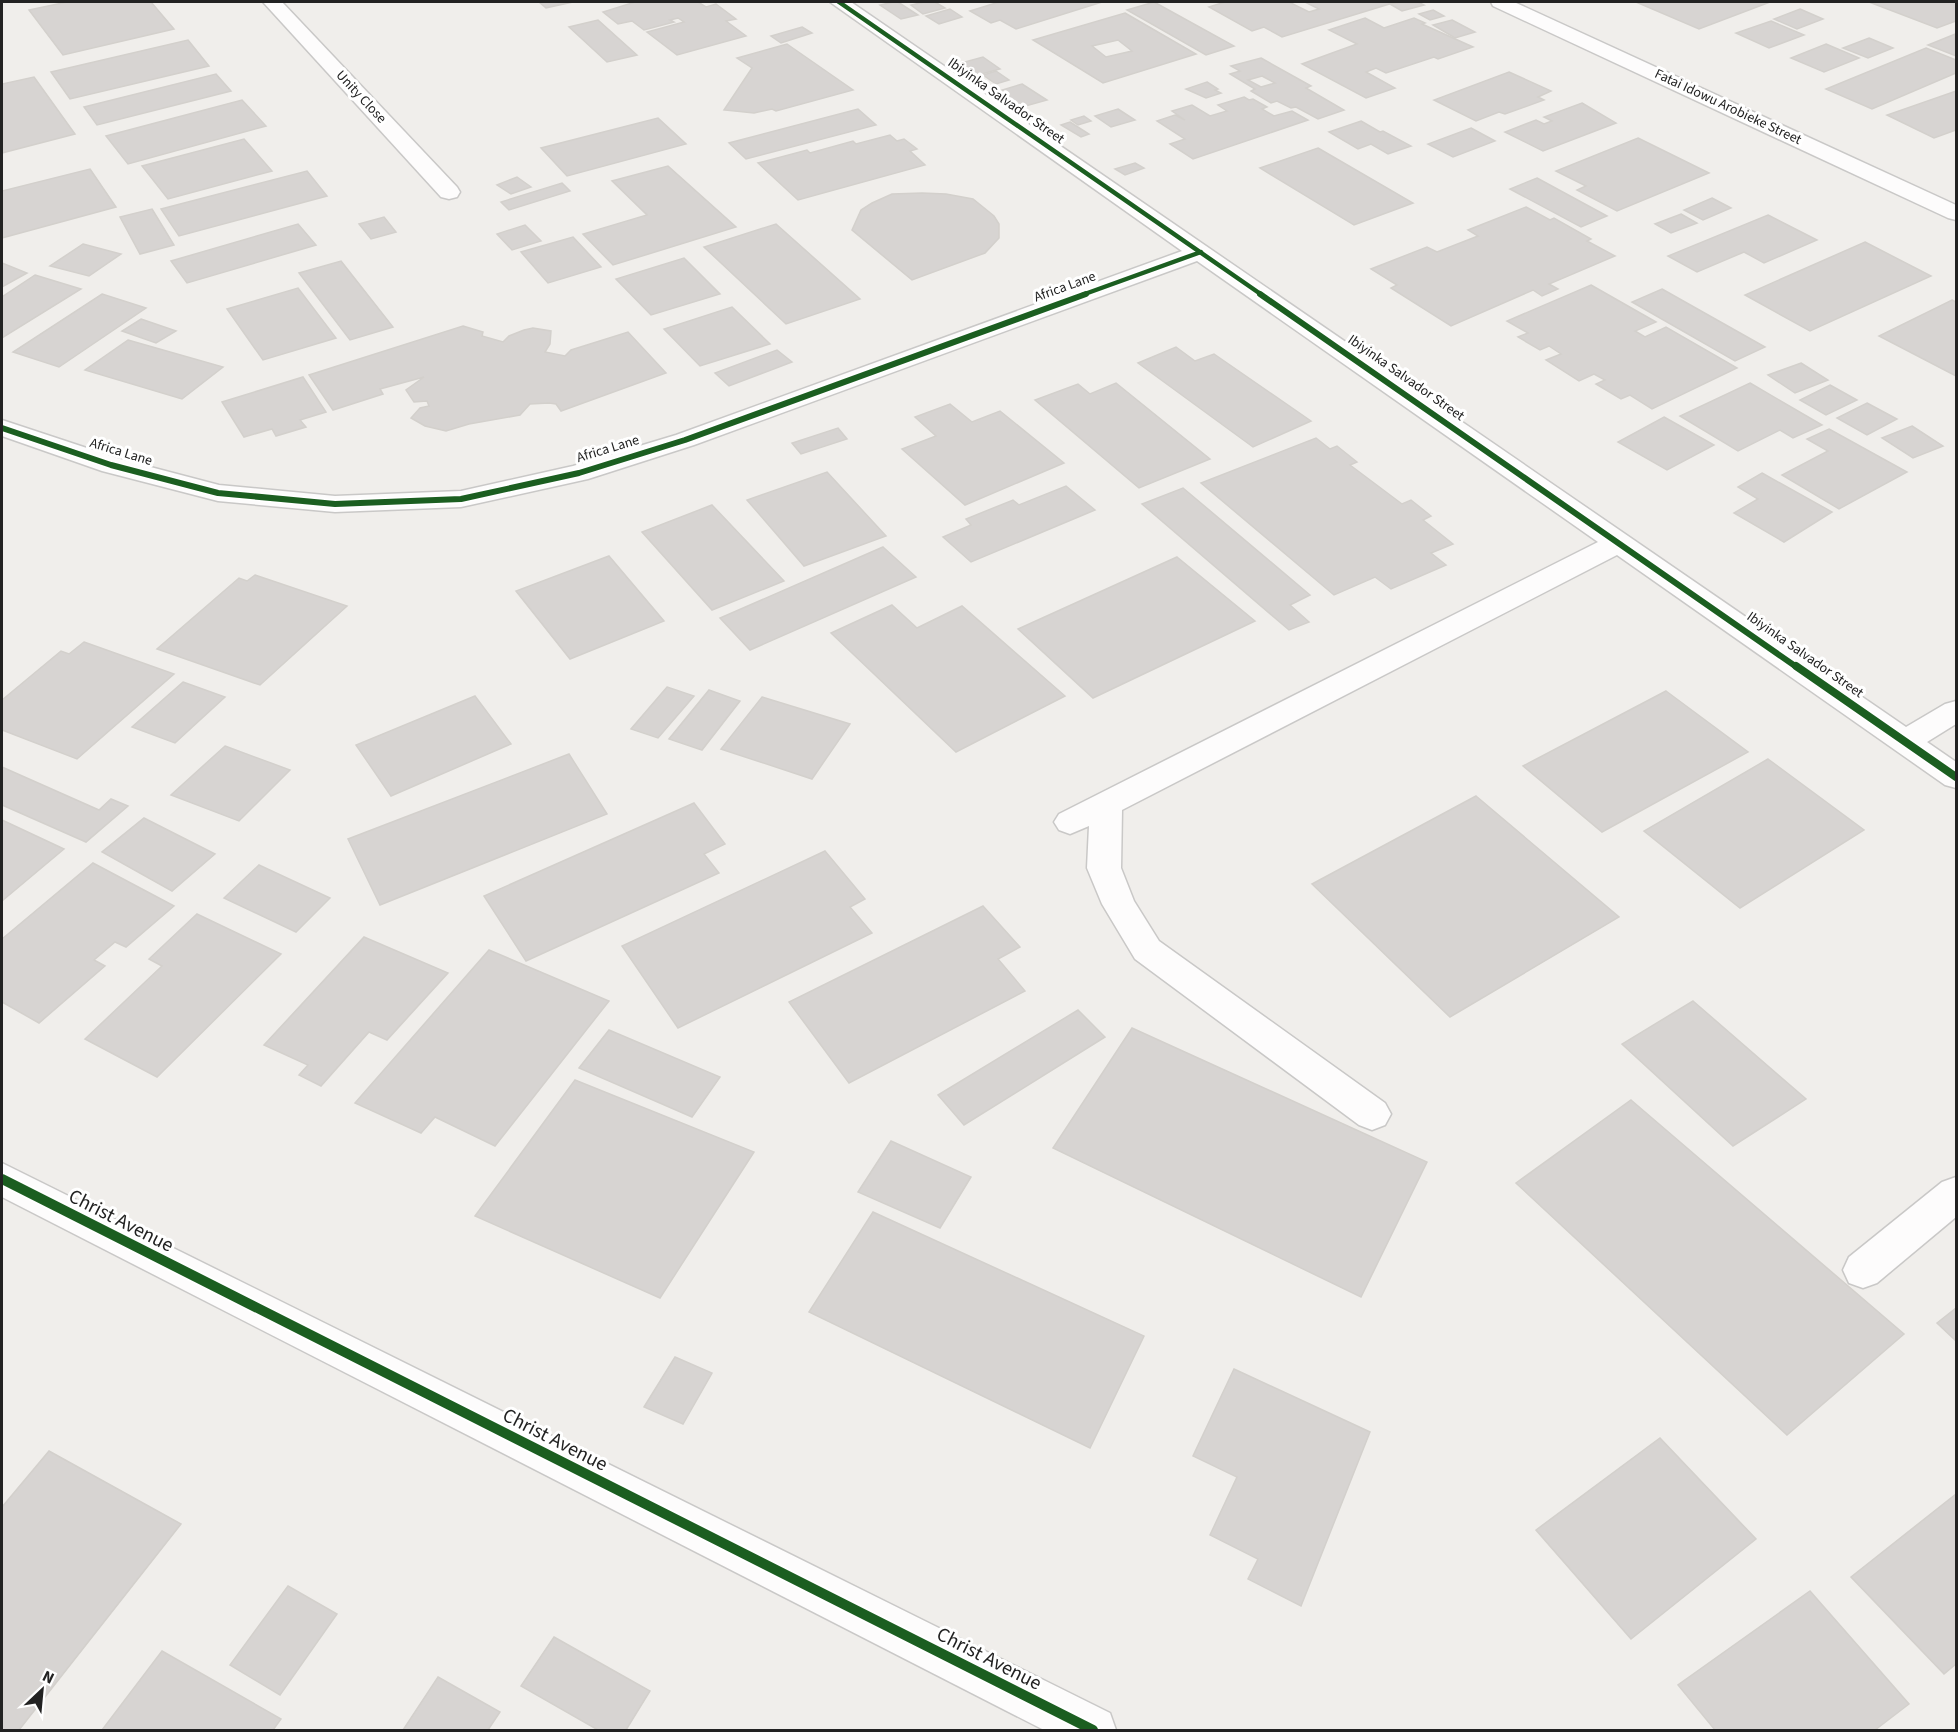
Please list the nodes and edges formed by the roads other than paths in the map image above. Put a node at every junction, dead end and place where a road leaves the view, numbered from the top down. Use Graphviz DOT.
graph roads {
  1 [pos="272,2"];
  2 [pos="839,2"];
  3 [pos="1500,2"];
  4 [pos="449,192"];
  5 [pos="1956,213"];
  6 [pos="1201,252"];
  7 [pos="2,428"];
  8 [pos="1619,543"];
  9 [pos="1956,711"];
  10 [pos="1905,741"];
  11 [pos="1956,777"];
  12 [pos="1106,804"];
  13 [pos="1070,822"];
  14 [pos="1372,1114"];
  15 [pos="2,1179"];
  16 [pos="1956,1194"];
  17 [pos="1863,1270"];
  18 [pos="1093,1731"];
  1 -- 4 [label="street, Unity Close"];
  2 -- 6 [label="street, Ibiyinka Salvador Street"];
  3 -- 5 [label="street, Fatai Idowu Arobieke Street"];
  6 -- 7 [label="street, Africa Lane"];
  6 -- 8 [label="street, Ibiyinka Salvador Street"];
  8 -- 10 [label="street, Ibiyinka Salvador Street"];
  8 -- 12 [label="street"];
  9 -- 10 [label="street"];
  10 -- 11 [label="street, Ibiyinka Salvador Street"];
  12 -- 13 [label="street"];
  12 -- 14 [label="street"];
  15 -- 18 [label="street, Christ Avenue"];
  16 -- 17 [label="street"];
}
